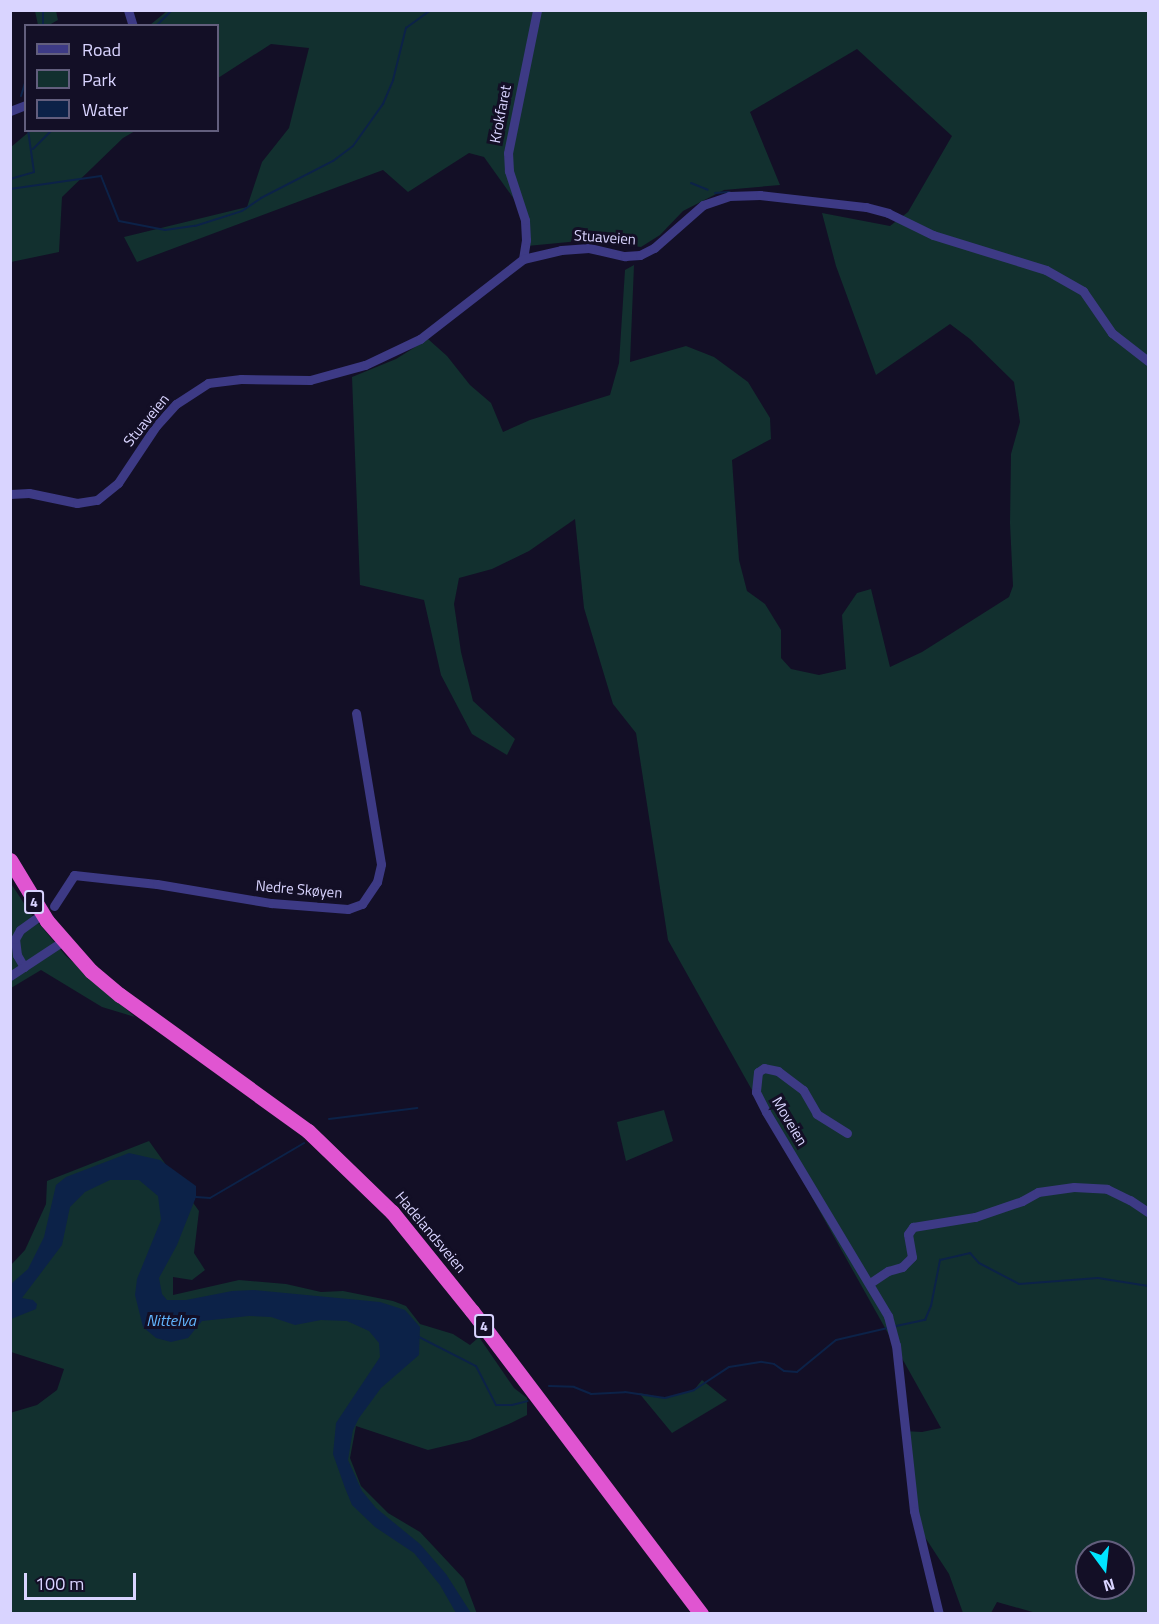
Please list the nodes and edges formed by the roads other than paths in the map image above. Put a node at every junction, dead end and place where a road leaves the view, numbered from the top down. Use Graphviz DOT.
graph roads {
  1 [pos="537,10"];
  2 [pos="523,259"];
  3 [pos="1149,361"];
  4 [pos="10,494"];
  5 [pos="356,714"];
  6 [pos="10,860"];
  7 [pos="54,906"];
  8 [pos="35,919"];
  9 [pos="63,941"];
  10 [pos="24,967"];
  11 [pos="10,976"];
  12 [pos="848,1133"];
  13 [pos="1149,1212"];
  14 [pos="870,1283"];
  15 [pos="701,1614"];
  16 [pos="939,1614"];
  1 -- 2 [label="street, Krokfaret"];
  2 -- 3 [label="street, Stuaveien"];
  2 -- 4 [label="street, Stuaveien"];
  5 -- 7 [label="street, Nedre Skøyen"];
  6 -- 9 [label="highway, 4"];
  8 -- 10 [label="street"];
  9 -- 10 [label="street"];
  9 -- 15 [label="highway, Hadelandsveien / 4"];
  10 -- 11 [label="street"];
  12 -- 14 [label="street, Moveien"];
  13 -- 14 [label="street"];
  14 -- 16 [label="street, Moveien"];
}
